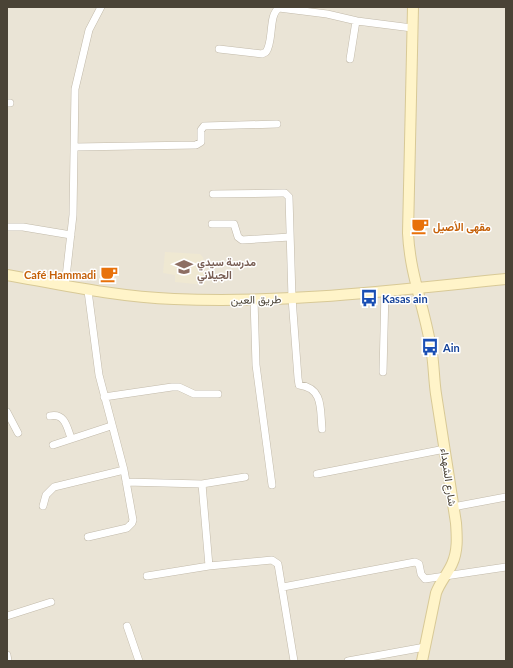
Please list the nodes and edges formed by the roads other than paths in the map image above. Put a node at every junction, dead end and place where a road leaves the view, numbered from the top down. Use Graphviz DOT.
graph roads {
  1 [pos="101,7"];
  2 [pos="413,7"];
  3 [pos="356,21"];
  4 [pos="412,28"];
  5 [pos="219,49"];
  6 [pos="350,59"];
  7 [pos="277,124"];
  8 [pos="75,147"];
  9 [pos="213,194"];
  10 [pos="212,224"];
  11 [pos="7,227"];
  12 [pos="71,235"];
  13 [pos="290,237"];
  14 [pos="7,276"];
  15 [pos="506,279"];
  16 [pos="65,286"];
  17 [pos="416,288"];
  18 [pos="88,291"];
  19 [pos="385,291"];
  20 [pos="292,298"];
  21 [pos="254,299"];
  22 [pos="382,372"];
  23 [pos="218,394"];
  24 [pos="104,397"];
  25 [pos="7,412"];
  26 [pos="50,416"];
  27 [pos="111,426"];
  28 [pos="322,429"];
  29 [pos="18,433"];
  30 [pos="71,438"];
  31 [pos="52,445"];
  32 [pos="445,449"];
  33 [pos="124,470"];
  34 [pos="317,474"];
  35 [pos="245,477"];
  36 [pos="126,482"];
  37 [pos="202,484"];
  38 [pos="272,485"];
  39 [pos="506,497"];
  40 [pos="43,506"];
  41 [pos="453,507"];
  42 [pos="88,537"];
  43 [pos="209,566"];
  44 [pos="506,567"];
  45 [pos="446,574"];
  46 [pos="147,576"];
  47 [pos="283,587"];
  48 [pos="50,602"];
  49 [pos="7,616"];
  50 [pos="127,626"];
  51 [pos="425,647"];
  52 [pos="7,655"];
  53 [pos="8,661"];
  54 [pos="139,661"];
  55 [pos="294,661"];
  56 [pos="348,661"];
  57 [pos="422,661"];
  1 -- 8 [label="street"];
  2 -- 4 [label="street, شارع الشهداء"];
  3 -- 4 [label="street"];
  3 -- 5 [label="street"];
  3 -- 6 [label="street"];
  4 -- 17 [label="street, شارع الشهداء"];
  7 -- 8 [label="street"];
  8 -- 12 [label="street"];
  9 -- 13 [label="street"];
  10 -- 13 [label="street"];
  11 -- 12 [label="street"];
  12 -- 16 [label="street"];
  13 -- 20 [label="street"];
  14 -- 16 [label="street, طريق العين"];
  15 -- 17 [label="street, طريق العين"];
  16 -- 18 [label="street, طريق العين"];
  17 -- 19 [label="street, طريق العين"];
  17 -- 32 [label="street, شارع الشهداء"];
  18 -- 21 [label="street, طريق العين"];
  18 -- 24 [label="street"];
  19 -- 20 [label="street, طريق العين"];
  19 -- 22 [label="street"];
  20 -- 21 [label="street, طريق العين"];
  20 -- 28 [label="street"];
  21 -- 38 [label="street"];
  23 -- 24 [label="street"];
  24 -- 27 [label="street"];
  25 -- 29 [label="street"];
  26 -- 30 [label="street"];
  27 -- 30 [label="street"];
  27 -- 33 [label="street"];
  30 -- 31 [label="street"];
  32 -- 34 [label="street"];
  32 -- 41 [label="street, شارع الشهداء"];
  33 -- 36 [label="street"];
  33 -- 40 [label="street"];
  35 -- 37 [label="street"];
  36 -- 37 [label="street"];
  36 -- 42 [label="street"];
  37 -- 43 [label="street"];
  39 -- 41 [label="street"];
  41 -- 45 [label="street, شارع الشهداء"];
  43 -- 46 [label="street"];
  43 -- 47 [label="street"];
  44 -- 45 [label="street"];
  45 -- 47 [label="street"];
  45 -- 51 [label="street, شارع الشهداء"];
  47 -- 55 [label="street"];
  48 -- 49 [label="street"];
  50 -- 54 [label="street"];
  51 -- 56 [label="street"];
  51 -- 57 [label="street, شارع الشهداء"];
  52 -- 53 [label="street"];
}
